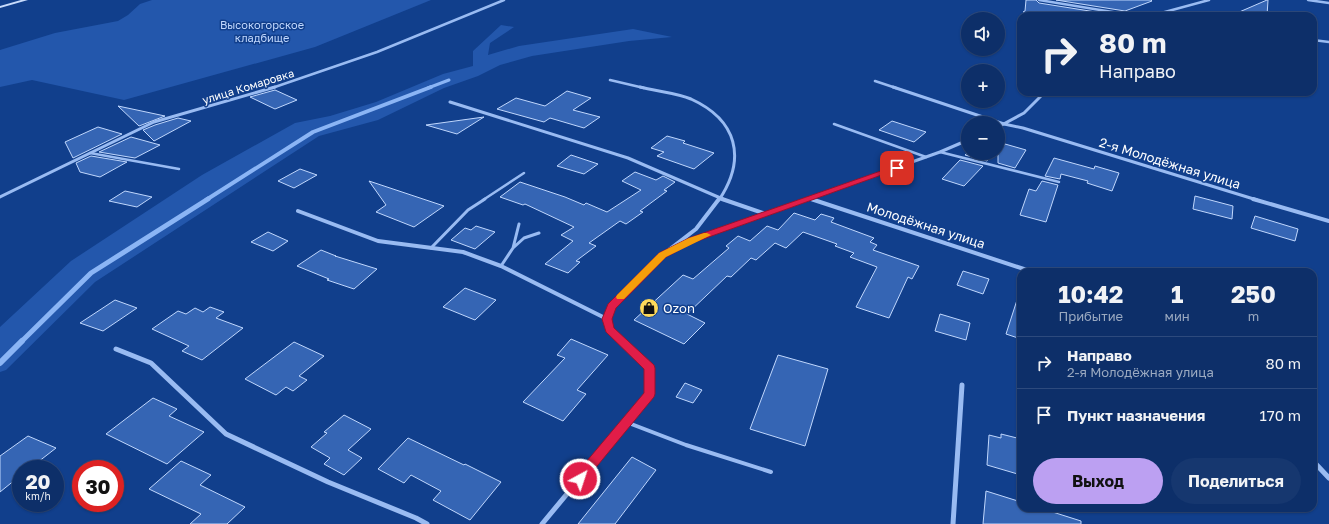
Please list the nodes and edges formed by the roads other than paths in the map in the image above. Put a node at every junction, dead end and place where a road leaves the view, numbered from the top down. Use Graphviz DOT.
graph roads {
  1 [pos="26,0"];
  2 [pos="504,0"];
  3 [pos="1039,0"];
  4 [pos="1209,0"];
  5 [pos="1308,0"];
  6 [pos="1329,3"];
  7 [pos="0,7"];
  8 [pos="1112,12"];
  9 [pos="1166,12"];
  10 [pos="1317,40"];
  11 [pos="1329,42"];
  12 [pos="610,80"];
  13 [pos="875,81"];
  14 [pos="1042,96"];
  15 [pos="450,102"];
  16 [pos="980,116"];
  17 [pos="834,124"];
  18 [pos="1005,124"];
  19 [pos="1005,124"];
  20 [pos="961,143"];
  21 [pos="940,152"];
  22 [pos="90,153"];
  23 [pos="926,157"];
  24 [pos="179,169"];
  25 [pos="524,173"];
  26 [pos="1059,182"];
  27 [pos="0,197"];
  28 [pos="720,198"];
  29 [pos="811,199"];
  30 [pos="298,211"];
  31 [pos="766,214"];
  32 [pos="1329,221"];
  33 [pos="519,224"];
  34 [pos="539,233"];
  35 [pos="431,248"];
  36 [pos="513,248"];
  37 [pos="663,255"];
  38 [pos="501,266"];
  39 [pos="1021,268"];
  40 [pos="607,319"];
  41 [pos="116,349"];
  42 [pos="962,385"];
  43 [pos="626,422"];
  44 [pos="1317,465"];
  45 [pos="771,472"];
  46 [pos="1329,478"];
  47 [pos="427,524"];
  48 [pos="542,524"];
  49 [pos="953,524"];
  1 -- 7 [label="street"];
  2 -- 22 [label="street, улица Комаровка"];
  3 -- 8 [label="street"];
  4 -- 9 [label="street"];
  5 -- 6 [label="street"];
  10 -- 11 [label="street"];
  12 -- 28 [label="street"];
  13 -- 16 [label="street, 2-я Молодёжная улица"];
  14 -- 18 [label="street"];
  15 -- 28 [label="street"];
  17 -- 23 [label="lane"];
  19 -- 32 [label="street, 2-я Молодёжная улица"];
  20 -- 21 [label="street"];
  21 -- 23 [label="street"];
  21 -- 26 [label="lane"];
  22 -- 24 [label="lane"];
  22 -- 27 [label="street, улица Комаровка"];
  23 -- 29 [label="street"];
  25 -- 35 [label="lane"];
  28 -- 31 [label="street"];
  28 -- 37 [label="street"];
  29 -- 31 [label="street"];
  29 -- 39 [label="street, Молодёжная улица"];
  30 -- 35 [label="street"];
  31 -- 37 [label="street"];
  33 -- 36 [label="lane"];
  34 -- 36 [label="lane"];
  35 -- 38 [label="street"];
  36 -- 38 [label="lane"];
  37 -- 40 [label="street"];
  38 -- 40 [label="street"];
  40 -- 43 [label="street"];
  41 -- 47 [label="street"];
  42 -- 49 [label="street"];
  43 -- 45 [label="lane"];
  43 -- 48 [label="street"];
  44 -- 46 [label="street"];
}
